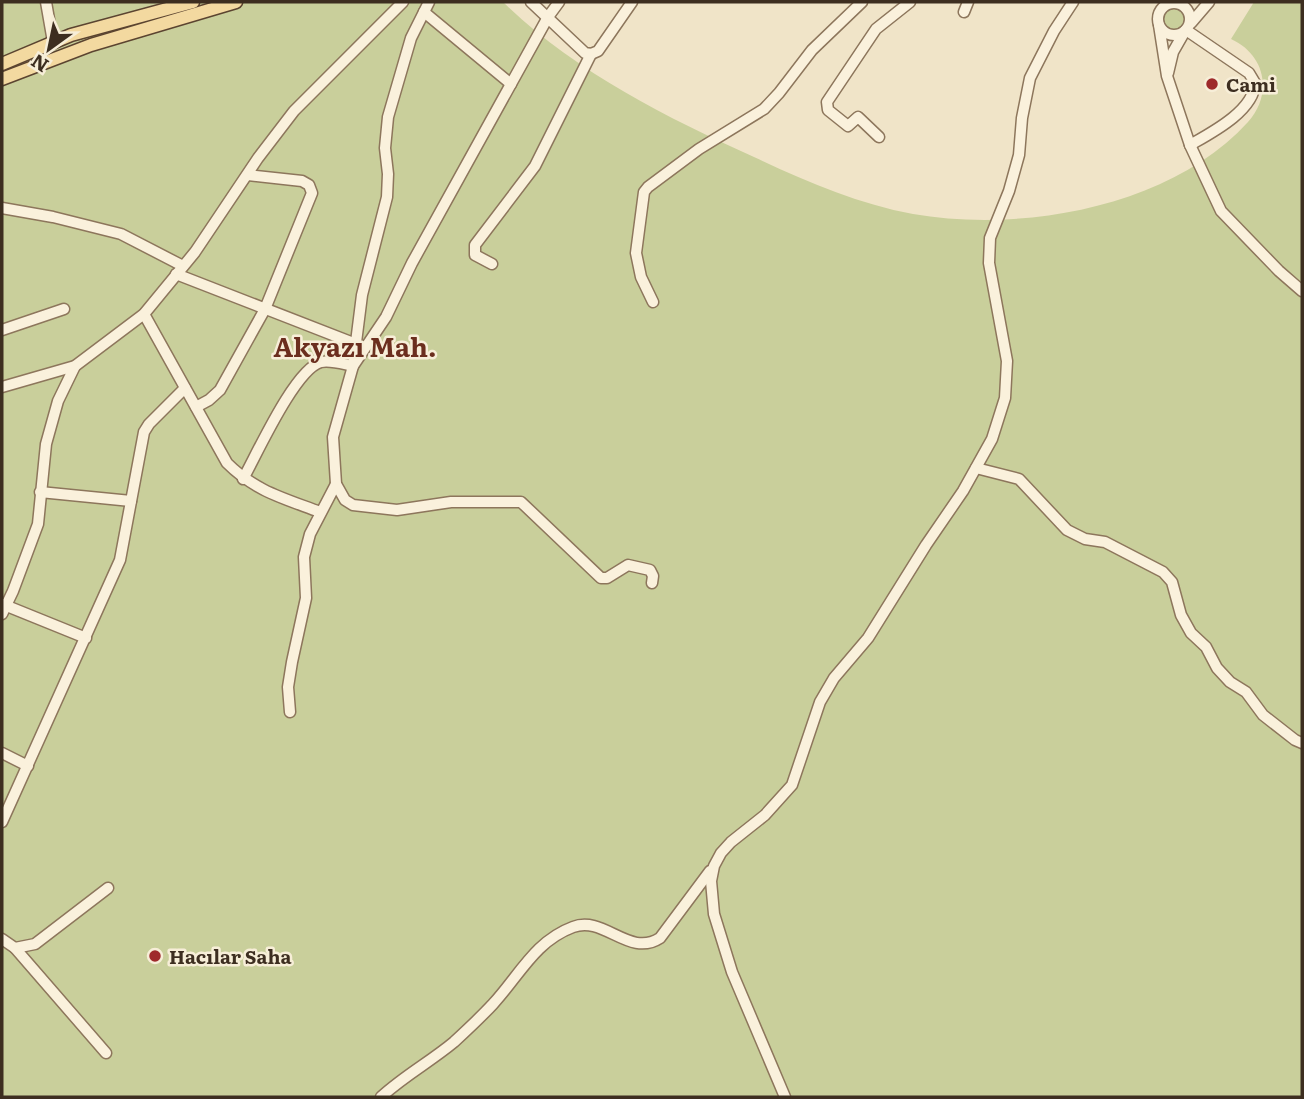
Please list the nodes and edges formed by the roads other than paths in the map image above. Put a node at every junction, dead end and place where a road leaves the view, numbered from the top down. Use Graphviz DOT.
graph roads {
  1 [pos="47,2"];
  2 [pos="193,2"];
  3 [pos="236,2"];
  4 [pos="402,2"];
  5 [pos="531,2"];
  6 [pos="559,2"];
  7 [pos="632,2"];
  8 [pos="862,2"];
  9 [pos="910,2"];
  10 [pos="1073,2"];
  11 [pos="1152,2"];
  12 [pos="1181,2"];
  13 [pos="1209,2"];
  14 [pos="427,7"];
  15 [pos="548,17"];
  16 [pos="1158,22"];
  17 [pos="1187,28"];
  18 [pos="53,42"];
  19 [pos="591,54"];
  20 [pos="2,64"];
  21 [pos="1167,76"];
  22 [pos="2,79"];
  23 [pos="511,84"];
  24 [pos="879,137"];
  25 [pos="1189,145"];
  26 [pos="248,175"];
  27 [pos="2,208"];
  28 [pos="492,264"];
  29 [pos="180,270"];
  30 [pos="1302,291"];
  31 [pos="653,302"];
  32 [pos="64,309"];
  33 [pos="265,309"];
  34 [pos="144,314"];
  35 [pos="2,330"];
  36 [pos="356,344"];
  37 [pos="75,366"];
  38 [pos="353,366"];
  39 [pos="2,387"];
  40 [pos="185,388"];
  41 [pos="196,407"];
  42 [pos="976,468"];
  43 [pos="243,479"];
  44 [pos="336,484"];
  45 [pos="40,492"];
  46 [pos="131,501"];
  47 [pos="320,512"];
  48 [pos="652,583"];
  49 [pos="3,608"];
  50 [pos="86,638"];
  51 [pos="290,712"];
  52 [pos="1302,743"];
  53 [pos="2,754"];
  54 [pos="28,766"];
  55 [pos="2,822"];
  56 [pos="714,866"];
  57 [pos="108,888"];
  58 [pos="2,939"];
  59 [pos="15,948"];
  60 [pos="106,1053"];
  61 [pos="381,1097"];
  62 [pos="785,1097"];
  1 -- 18 [label="street"];
  2 -- 18 [label="main road"];
  3 -- 22 [label="main road"];
  4 -- 26 [label="street"];
  5 -- 15 [label="street"];
  6 -- 15 [label="street"];
  7 -- 19 [label="street"];
  8 -- 31 [label="street"];
  9 -- 24 [label="street"];
  10 -- 42 [label="street"];
  11 -- 16 [label="street"];
  12 -- 16 [label="street"];
  12 -- 17 [label="street"];
  13 -- 17 [label="street"];
  14 -- 23 [label="street"];
  14 -- 36 [label="street"];
  15 -- 19 [label="street"];
  15 -- 23 [label="street"];
  16 -- 17 [label="street"];
  16 -- 21 [label="street"];
  17 -- 21 [label="street"];
  17 -- 25 [label="street"];
  18 -- 20 [label="main road"];
  19 -- 28 [label="street"];
  21 -- 25 [label="street"];
  23 -- 38 [label="street"];
  25 -- 30 [label="street"];
  26 -- 29 [label="street"];
  26 -- 33 [label="street"];
  27 -- 29 [label="street"];
  29 -- 33 [label="street"];
  29 -- 34 [label="street"];
  32 -- 35 [label="street"];
  33 -- 36 [label="street"];
  33 -- 41 [label="street"];
  34 -- 37 [label="street"];
  34 -- 40 [label="street"];
  36 -- 38 [label="street"];
  37 -- 39 [label="street"];
  37 -- 45 [label="street"];
  38 -- 43 [label="street"];
  38 -- 44 [label="street"];
  40 -- 41 [label="street"];
  40 -- 46 [label="street"];
  41 -- 43 [label="street"];
  42 -- 52 [label="street"];
  42 -- 56 [label="street"];
  43 -- 47 [label="street"];
  44 -- 47 [label="street"];
  44 -- 48 [label="street"];
  45 -- 46 [label="street"];
  45 -- 49 [label="street"];
  46 -- 50 [label="street"];
  47 -- 51 [label="street"];
  49 -- 50 [label="street"];
  50 -- 54 [label="street"];
  53 -- 54 [label="street"];
  54 -- 55 [label="street"];
  56 -- 61 [label="street"];
  56 -- 62 [label="street"];
  57 -- 59 [label="street"];
  58 -- 59 [label="street"];
  59 -- 60 [label="street"];
}
